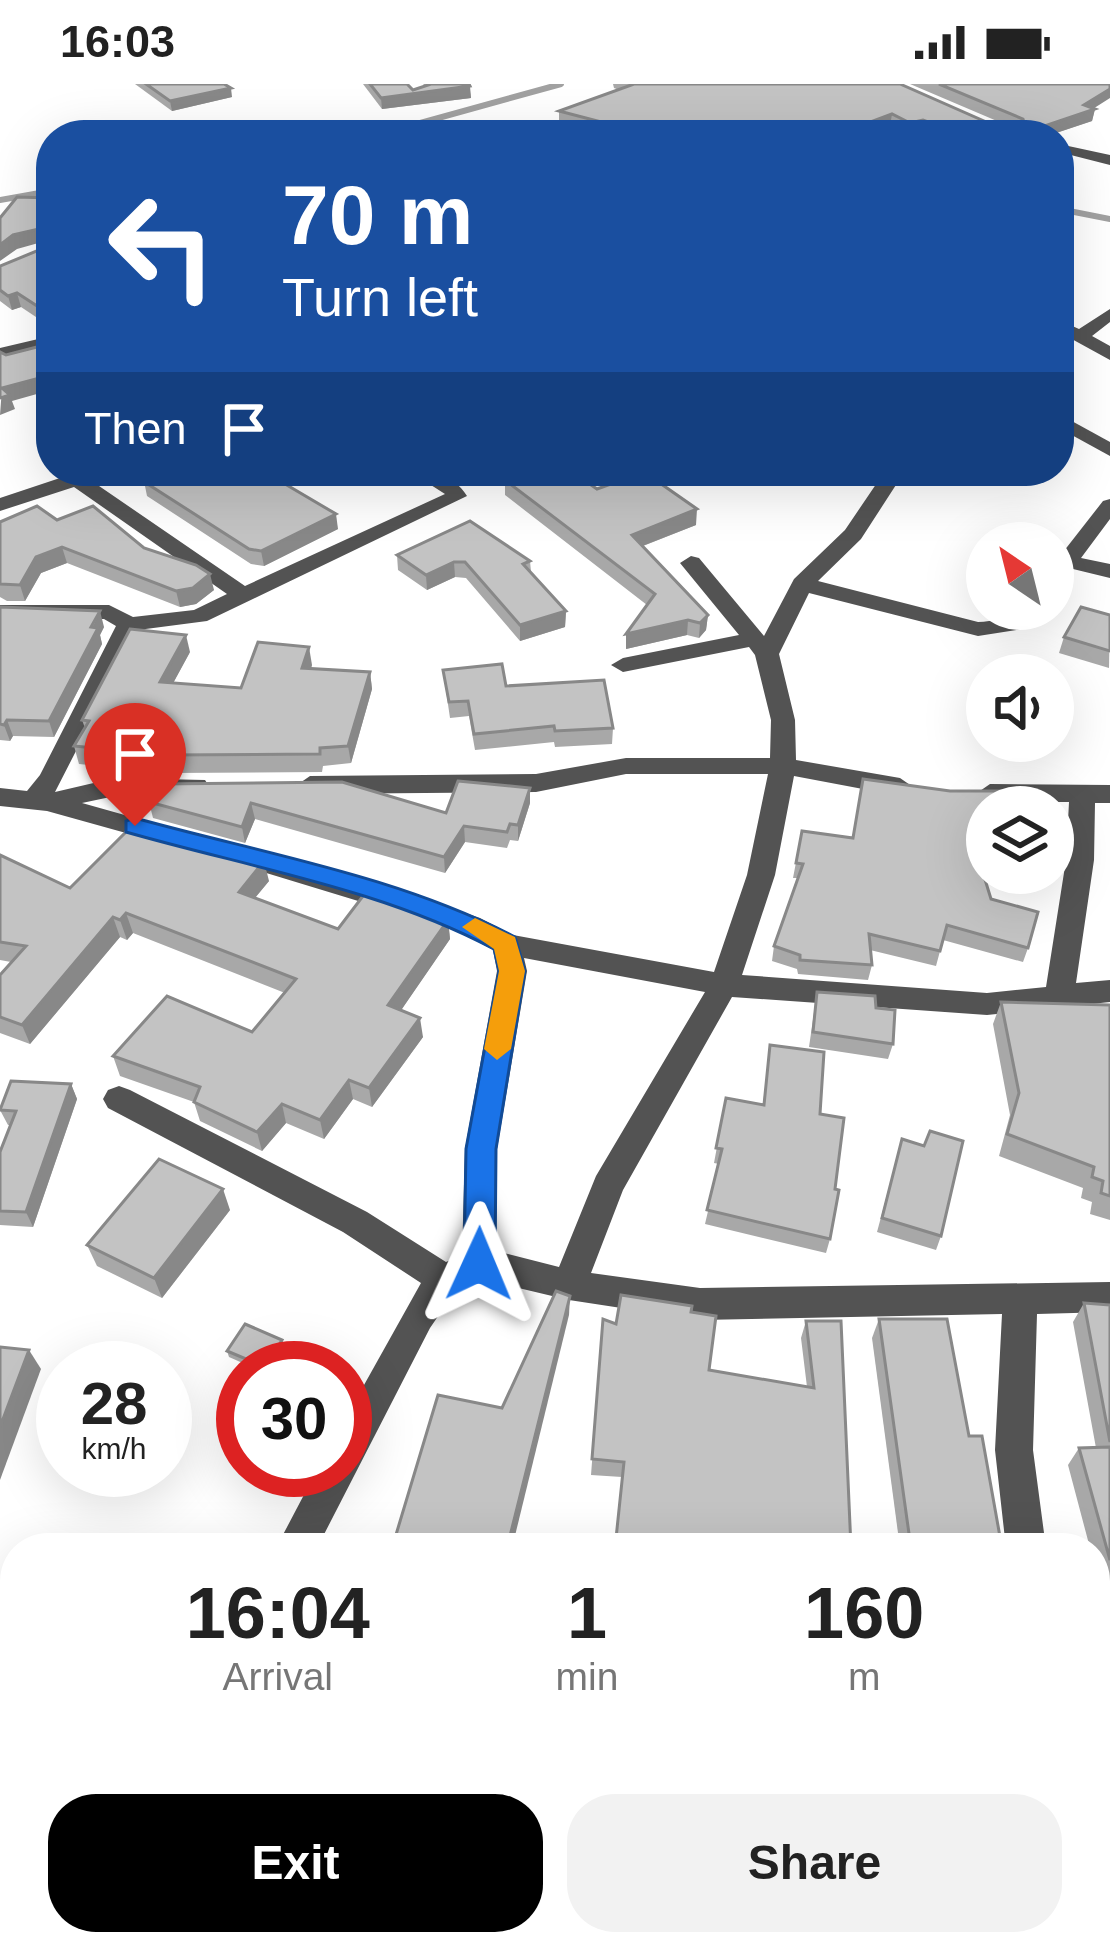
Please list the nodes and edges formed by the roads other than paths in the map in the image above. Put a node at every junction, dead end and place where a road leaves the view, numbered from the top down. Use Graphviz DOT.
graph roads {
  1 [pos="1074,150"];
  2 [pos="1108,156"];
  3 [pos="1110,314"];
  4 [pos="1074,334"];
  5 [pos="1079,337"];
  6 [pos="36,345"];
  7 [pos="0,354"];
  8 [pos="1110,354"];
  9 [pos="1074,429"];
  10 [pos="1110,450"];
  11 [pos="53,486"];
  12 [pos="99,486"];
  13 [pos="448,486"];
  14 [pos="885,486"];
  15 [pos="0,505"];
  16 [pos="1110,505"];
  17 [pos="1074,553"];
  18 [pos="1074,562"];
  19 [pos="691,563"];
  20 [pos="1110,571"];
  21 [pos="802,584"];
  22 [pos="240,592"];
  23 [pos="0,612"];
  24 [pos="129,624"];
  25 [pos="966,626"];
  26 [pos="761,647"];
  27 [pos="623,665"];
  28 [pos="783,766"];
  29 [pos="232,786"];
  30 [pos="279,786"];
  31 [pos="928,790"];
  32 [pos="1096,795"];
  33 [pos="0,797"];
  34 [pos="40,801"];
  35 [pos="506,944"];
  36 [pos="724,985"];
  37 [pos="1110,992"];
  38 [pos="1059,996"];
  39 [pos="119,1099"];
  40 [pos="479,1264"];
  41 [pos="444,1279"];
  42 [pos="569,1285"];
  43 [pos="1110,1297"];
  44 [pos="1019,1298"];
  45 [pos="372,1405"];
  46 [pos="323,1497"];
  47 [pos="304,1533"];
  48 [pos="1024,1533"];
  1 -- 2 [label="street"];
  3 -- 5 [label="street"];
  4 -- 5 [label="street"];
  5 -- 8 [label="street"];
  6 -- 7 [label="street"];
  9 -- 10 [label="street"];
  11 -- 15 [label="street"];
  12 -- 22 [label="street"];
  13 -- 22 [label="street"];
  14 -- 21 [label="street"];
  16 -- 17 [label="street"];
  18 -- 20 [label="street"];
  19 -- 26 [label="street"];
  21 -- 25 [label="street"];
  21 -- 26 [label="street"];
  22 -- 24 [label="street"];
  23 -- 24 [label="street"];
  24 -- 34 [label="street"];
  26 -- 27 [label="street"];
  26 -- 28 [label="street"];
  28 -- 30 [label="street"];
  28 -- 31 [label="street"];
  28 -- 36 [label="street"];
  29 -- 34 [label="street"];
  32 -- 38 [label="street"];
  33 -- 34 [label="street"];
  34 -- 35 [label="street"];
  35 -- 36 [label="street"];
  35 -- 40 [label="street"];
  36 -- 38 [label="street"];
  36 -- 42 [label="street"];
  37 -- 38 [label="street"];
  39 -- 41 [label="street"];
  40 -- 41 [label="street"];
  40 -- 42 [label="street"];
  41 -- 45 [label="street"];
  42 -- 44 [label="street"];
  43 -- 44 [label="street"];
  44 -- 48 [label="street"];
  46 -- 47 [label="street"];
}
